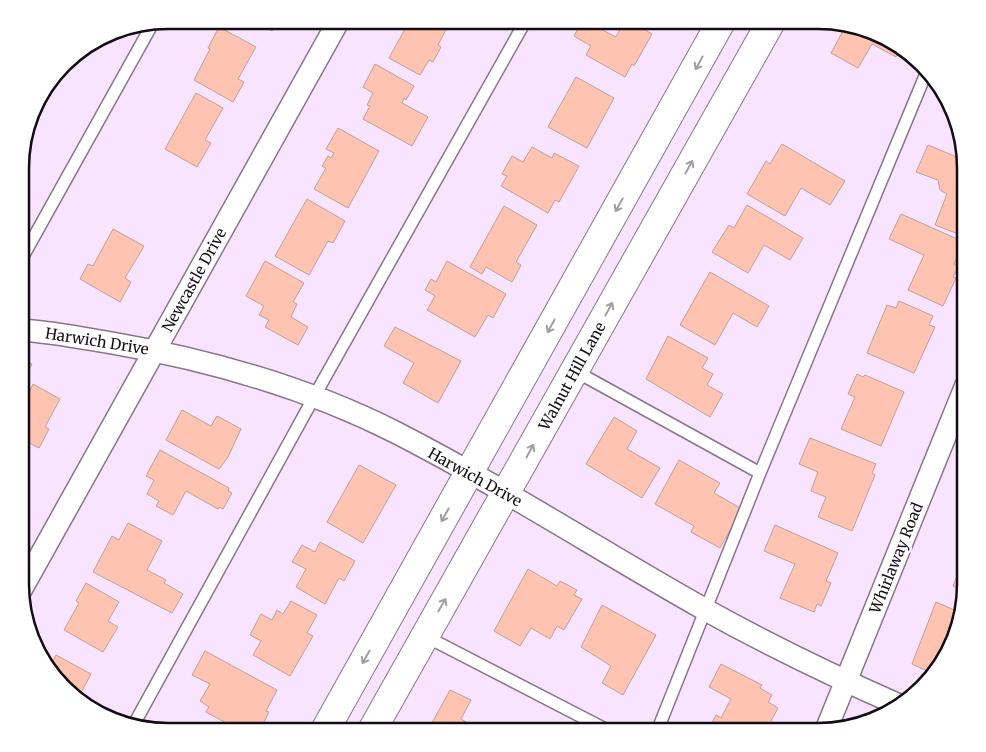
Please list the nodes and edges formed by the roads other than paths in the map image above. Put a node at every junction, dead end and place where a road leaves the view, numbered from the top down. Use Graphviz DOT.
graph roads {
  1 [pos="334,29"];
  2 [pos="521,29"];
  3 [pos="717,29"];
  4 [pos="767,29"];
  5 [pos="147,30"];
  6 [pos="924,78"];
  7 [pos="29,245"];
  8 [pos="29,331"];
  9 [pos="155,350"];
  10 [pos="574,371"];
  11 [pos="314,397"];
  12 [pos="957,407"];
  13 [pos="469,473"];
  14 [pos="760,473"];
  15 [pos="506,493"];
  16 [pos="29,576"];
  17 [pos="705,610"];
  18 [pos="425,636"];
  19 [pos="846,682"];
  20 [pos="892,702"];
  21 [pos="136,720"];
  22 [pos="829,722"];
  23 [pos="329,723"];
  24 [pos="376,723"];
  25 [pos="594,723"];
  26 [pos="660,723"];
  1 -- 9 [label="street, Newcastle Drive"];
  2 -- 11 [label="lane"];
  3 -- 13 [label="main road, one-way"];
  10 -- 4 [label="main road, Walnut Hill Lane, one-way"];
  5 -- 7 [label="lane"];
  6 -- 14 [label="lane"];
  8 -- 9 [label="street, Harwich Drive"];
  9 -- 11 [label="street, Harwich Drive"];
  9 -- 16 [label="street, Newcastle Drive"];
  10 -- 14 [label="lane"];
  15 -- 10 [label="main road, Walnut Hill Lane, one-way"];
  11 -- 13 [label="street, Harwich Drive"];
  11 -- 21 [label="lane"];
  12 -- 19 [label="street, Whirlaway Road"];
  13 -- 15 [label="street, Harwich Drive"];
  13 -- 23 [label="main road, one-way"];
  14 -- 17 [label="lane"];
  15 -- 17 [label="street, Harwich Drive"];
  18 -- 15 [label="main road, Walnut Hill Lane, one-way"];
  17 -- 19 [label="street, Harwich Drive"];
  17 -- 26 [label="lane"];
  18 -- 24 [label="main road, Walnut Hill Lane"];
  18 -- 25 [label="lane"];
  19 -- 20 [label="street, Harwich Drive"];
  19 -- 22 [label="street, Whirlaway Road"];
}
